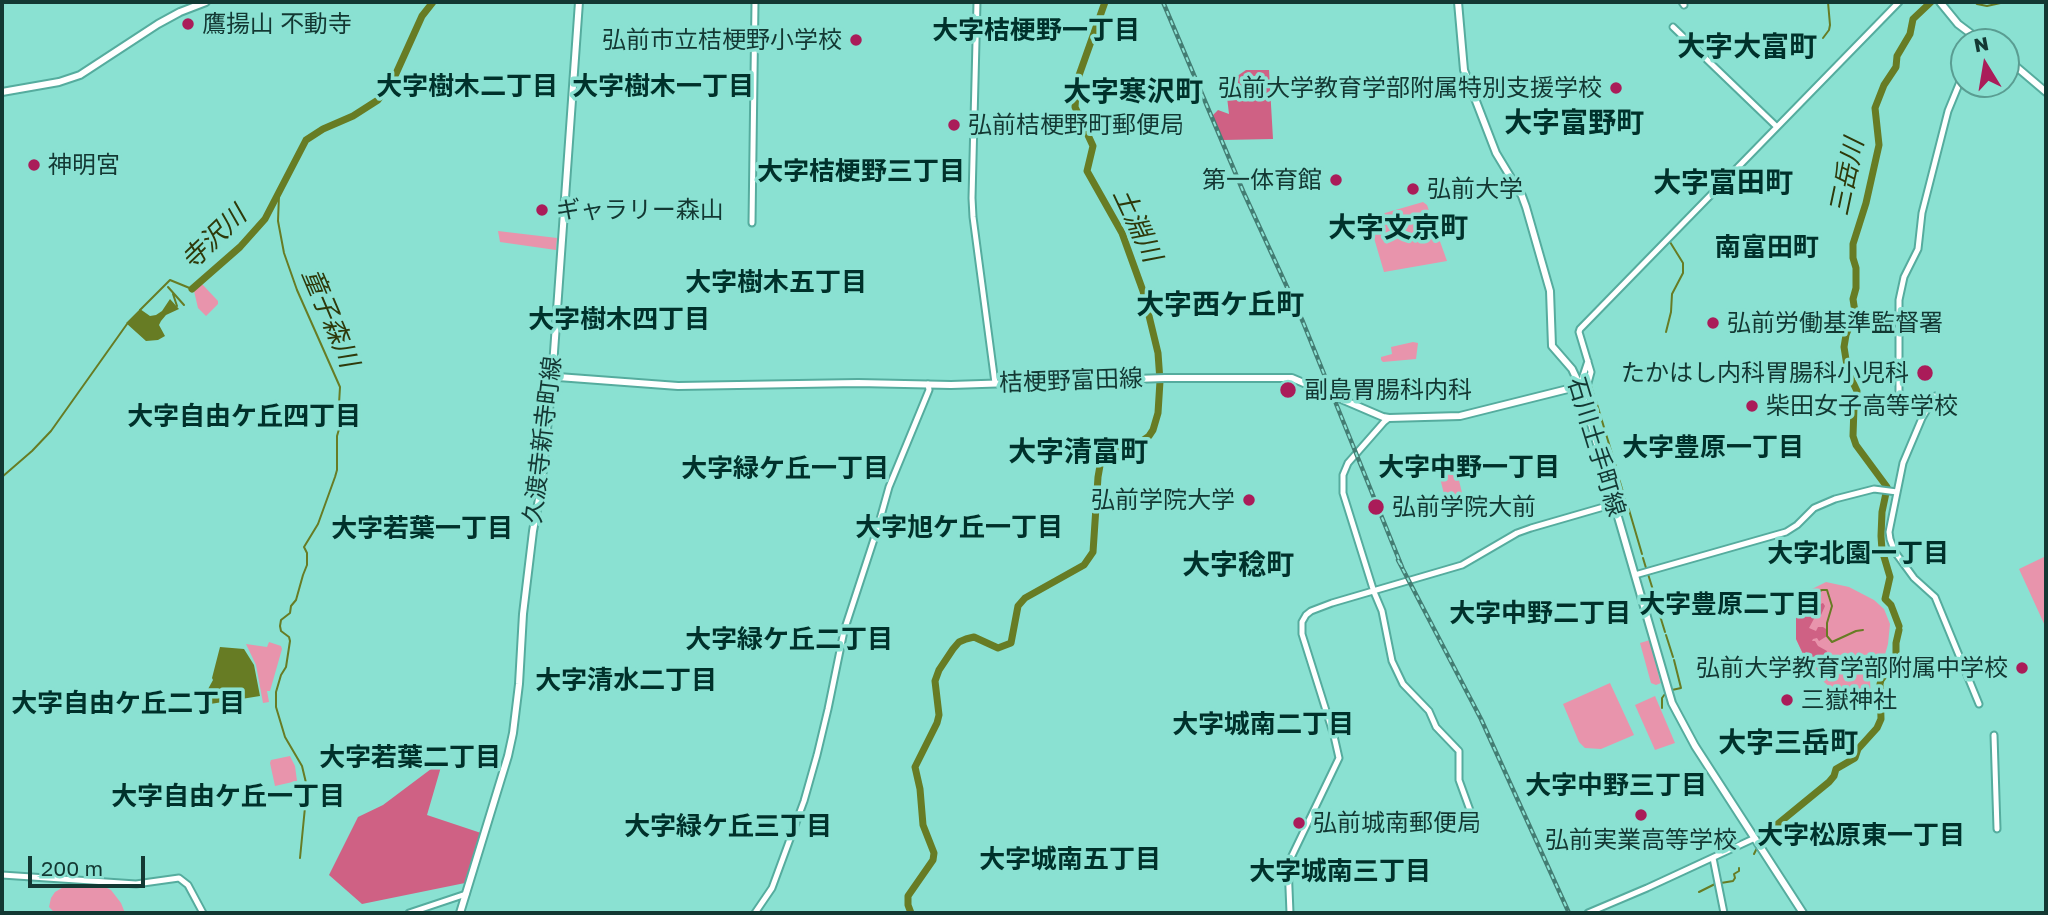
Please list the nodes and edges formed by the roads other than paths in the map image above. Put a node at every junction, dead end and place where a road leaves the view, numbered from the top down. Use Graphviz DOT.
graph roads {
  1 [pos="206,2"];
  2 [pos="579,2"];
  3 [pos="755,2"];
  4 [pos="977,2"];
  5 [pos="1458,2"];
  6 [pos="1899,2"];
  7 [pos="1940,2"];
  8 [pos="1673,27"];
  9 [pos="1963,28"];
  10 [pos="2020,70"];
  11 [pos="2,92"];
  12 [pos="2046,92"];
  13 [pos="1953,98"];
  14 [pos="1777,127"];
  15 [pos="752,223"];
  16 [pos="552,380"];
  17 [pos="995,383"];
  18 [pos="928,384"];
  19 [pos="1580,386"];
  20 [pos="1899,396"];
  21 [pos="1935,396"];
  22 [pos="1390,418"];
  23 [pos="1897,492"];
  24 [pos="1614,504"];
  25 [pos="1635,575"];
  26 [pos="1374,592"];
  27 [pos="1979,704"];
  28 [pos="1994,735"];
  29 [pos="1471,813"];
  30 [pos="1997,829"];
  31 [pos="1758,843"];
  32 [pos="1713,858"];
  33 [pos="2,875"];
  34 [pos="466,894"];
  35 [pos="203,913"];
  36 [pos="410,913"];
  37 [pos="460,913"];
  38 [pos="755,913"];
  39 [pos="1290,913"];
  40 [pos="1588,913"];
  41 [pos="1724,913"];
  42 [pos="1803,913"];
  1 -- 11 [label="main road"];
  2 -- 16 [label="main road, 久渡寺新寺町線"];
  3 -- 15 [label="street"];
  4 -- 17 [label="street"];
  5 -- 19 [label="main road, 石川土手町線"];
  6 -- 14 [label="street"];
  7 -- 9 [label="main road"];
  8 -- 14 [label="street"];
  10 -- 12 [label="main road"];
  13 -- 20 [label="street"];
  14 -- 19 [label="street"];
  16 -- 18 [label="main road, 桔梗野富田線"];
  16 -- 34 [label="main road, 久渡寺新寺町線"];
  17 -- 18 [label="main road, 桔梗野富田線"];
  17 -- 22 [label="main road, 桔梗野富田線"];
  18 -- 38 [label="street"];
  19 -- 22 [label="main road, 桔梗野富田線"];
  19 -- 24 [label="main road, 石川土手町線"];
  21 -- 23 [label="street"];
  22 -- 26 [label="street"];
  23 -- 25 [label="street"];
  23 -- 27 [label="street"];
  24 -- 25 [label="main road, 石川土手町線"];
  24 -- 26 [label="street"];
  25 -- 31 [label="main road, 石川土手町線"];
  26 -- 29 [label="street"];
  26 -- 39 [label="street"];
  28 -- 30 [label="street"];
  31 -- 32 [label="street"];
  31 -- 42 [label="main road, 石川土手町線"];
  32 -- 40 [label="street"];
  32 -- 41 [label="street"];
  33 -- 35 [label="street"];
  34 -- 36 [label="street"];
  34 -- 37 [label="main road, 久渡寺新寺町線"];
}
